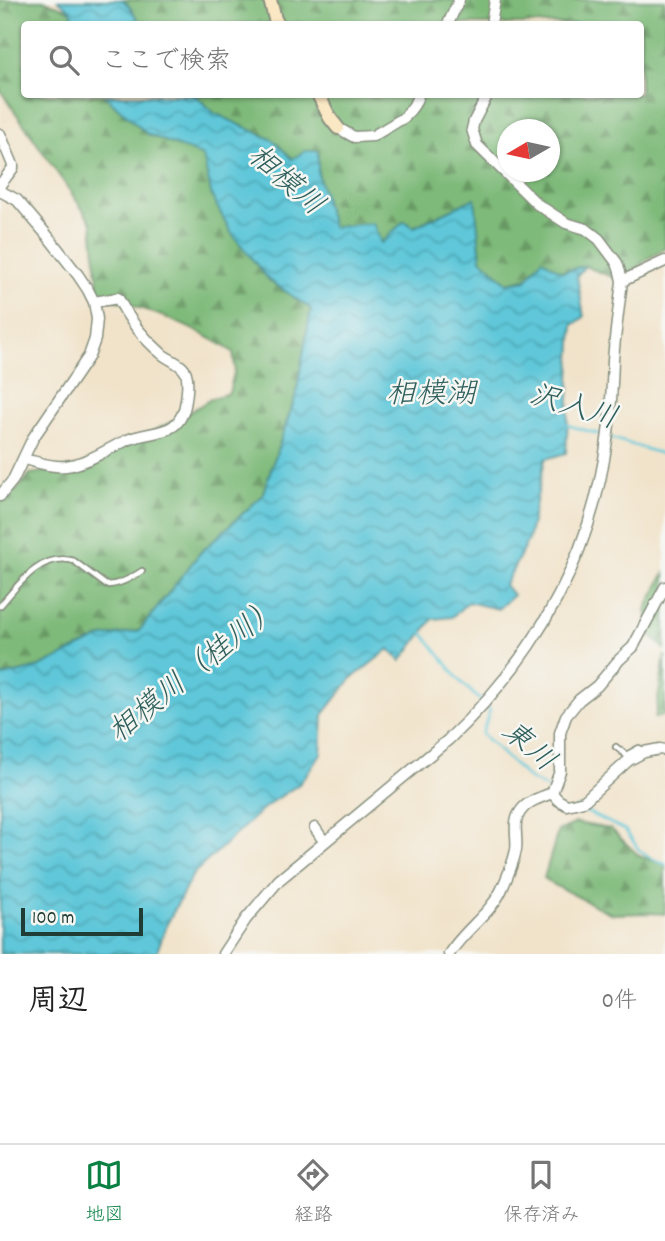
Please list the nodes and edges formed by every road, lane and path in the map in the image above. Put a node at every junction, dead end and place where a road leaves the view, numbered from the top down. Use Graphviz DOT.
graph roads {
  1 [pos="270,0"];
  2 [pos="459,0"];
  3 [pos="495,0"];
  4 [pos="276,21"];
  5 [pos="449,21"];
  6 [pos="491,21"];
  7 [pos="320,98"];
  8 [pos="417,98"];
  9 [pos="486,98"];
  10 [pos="338,128"];
  11 [pos="0,134"];
  12 [pos="0,185"];
  13 [pos="0,191"];
  14 [pos="665,261"];
  15 [pos="622,281"];
  16 [pos="94,302"];
  17 [pos="24,459"];
  18 [pos="0,496"];
  19 [pos="142,571"];
  20 [pos="665,587"];
  21 [pos="0,606"];
  22 [pos="616,747"];
  23 [pos="665,750"];
  24 [pos="646,752"];
  25 [pos="552,793"];
  26 [pos="223,954"];
  27 [pos="449,954"];
  1 -- 4 [label="street"];
  2 -- 5 [label="street"];
  3 -- 6 [label="street"];
  7 -- 10 [label="street"];
  8 -- 10 [label="street"];
  9 -- 15 [label="street"];
  11 -- 12 [label="street"];
  13 -- 16 [label="street"];
  14 -- 15 [label="street"];
  15 -- 26 [label="street"];
  16 -- 17 [label="street"];
  16 -- 17 [label="street"];
  17 -- 18 [label="street"];
  19 -- 21 [label="lane"];
  20 -- 25 [label="street"];
  22 -- 24 [label="lane"];
  23 -- 24 [label="street"];
  24 -- 25 [label="street"];
  25 -- 27 [label="street"];
}
